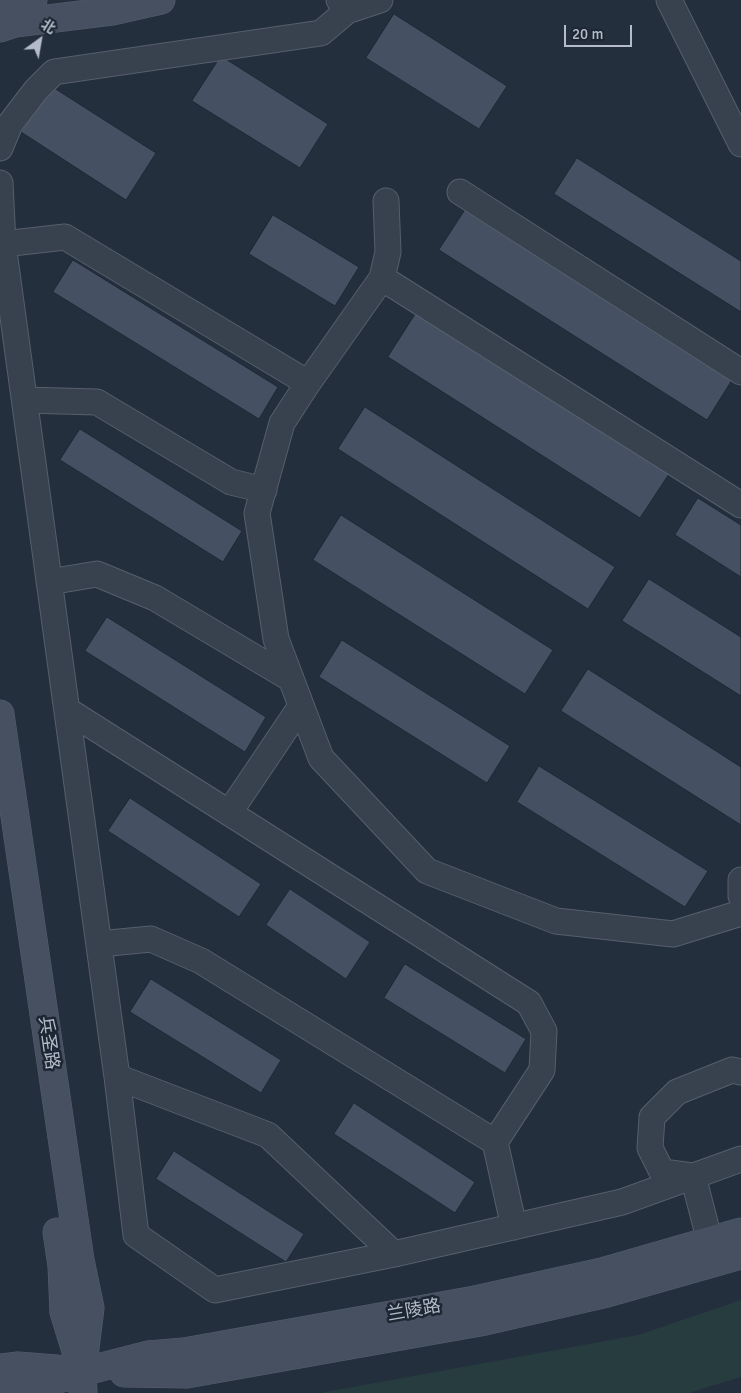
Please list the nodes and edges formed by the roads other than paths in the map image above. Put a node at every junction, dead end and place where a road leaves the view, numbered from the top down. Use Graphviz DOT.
graph roads {
  1 [pos="33,0"];
  2 [pos="161,0"];
  3 [pos="380,0"];
  4 [pos="669,0"];
  5 [pos="0,4"];
  6 [pos="343,6"];
  7 [pos="0,28"];
  8 [pos="741,144"];
  9 [pos="0,148"];
  10 [pos="0,183"];
  11 [pos="460,192"];
  12 [pos="386,201"];
  13 [pos="3,244"];
  14 [pos="382,278"];
  15 [pos="741,372"];
  16 [pos="308,383"];
  17 [pos="25,400"];
  18 [pos="264,490"];
  19 [pos="741,505"];
  20 [pos="49,582"];
  21 [pos="291,679"];
  22 [pos="301,706"];
  23 [pos="67,710"];
  24 [pos="0,714"];
  25 [pos="229,813"];
  26 [pos="0,844"];
  27 [pos="741,880"];
  28 [pos="741,896"];
  29 [pos="741,913"];
  30 [pos="99,944"];
  31 [pos="741,1072"];
  32 [pos="117,1077"];
  33 [pos="495,1142"];
  34 [pos="741,1159"];
  35 [pos="693,1176"];
  36 [pos="514,1227"];
  37 [pos="741,1232"];
  38 [pos="710,1242"];
  39 [pos="394,1254"];
  40 [pos="741,1255"];
  41 [pos="0,1368"];
  42 [pos="85,1386"];
  43 [pos="0,1390"];
  1 -- 5 [label="main road"];
  2 -- 7 [label="main road"];
  3 -- 6 [label="street"];
  4 -- 8 [label="street"];
  6 -- 9 [label="street"];
  10 -- 13 [label="street"];
  11 -- 15 [label="street"];
  12 -- 14 [label="street"];
  13 -- 16 [label="street"];
  13 -- 17 [label="street"];
  14 -- 16 [label="street"];
  14 -- 19 [label="street"];
  16 -- 18 [label="street"];
  17 -- 18 [label="street"];
  17 -- 20 [label="street"];
  18 -- 21 [label="street"];
  20 -- 21 [label="street"];
  20 -- 23 [label="street"];
  21 -- 22 [label="street"];
  22 -- 25 [label="street"];
  22 -- 29 [label="street"];
  23 -- 25 [label="street"];
  23 -- 30 [label="street"];
  24 -- 42 [label="main road, 兵圣路"];
  25 -- 33 [label="street"];
  26 -- 42 [label="main road, 兵圣路"];
  27 -- 28 [label="street"];
  30 -- 32 [label="street"];
  30 -- 33 [label="street"];
  31 -- 35 [label="street"];
  32 -- 39 [label="street"];
  32 -- 39 [label="street"];
  33 -- 36 [label="street"];
  34 -- 35 [label="street"];
  35 -- 36 [label="street"];
  35 -- 38 [label="street"];
  36 -- 39 [label="street"];
  37 -- 38 [label="main road, 兰陵路"];
  38 -- 42 [label="main road, 兰陵路"];
  40 -- 42 [label="main road, 兰陵路"];
  41 -- 42 [label="main road, 兰陵路"];
  42 -- 43 [label="main road, 兰陵路"];
}
